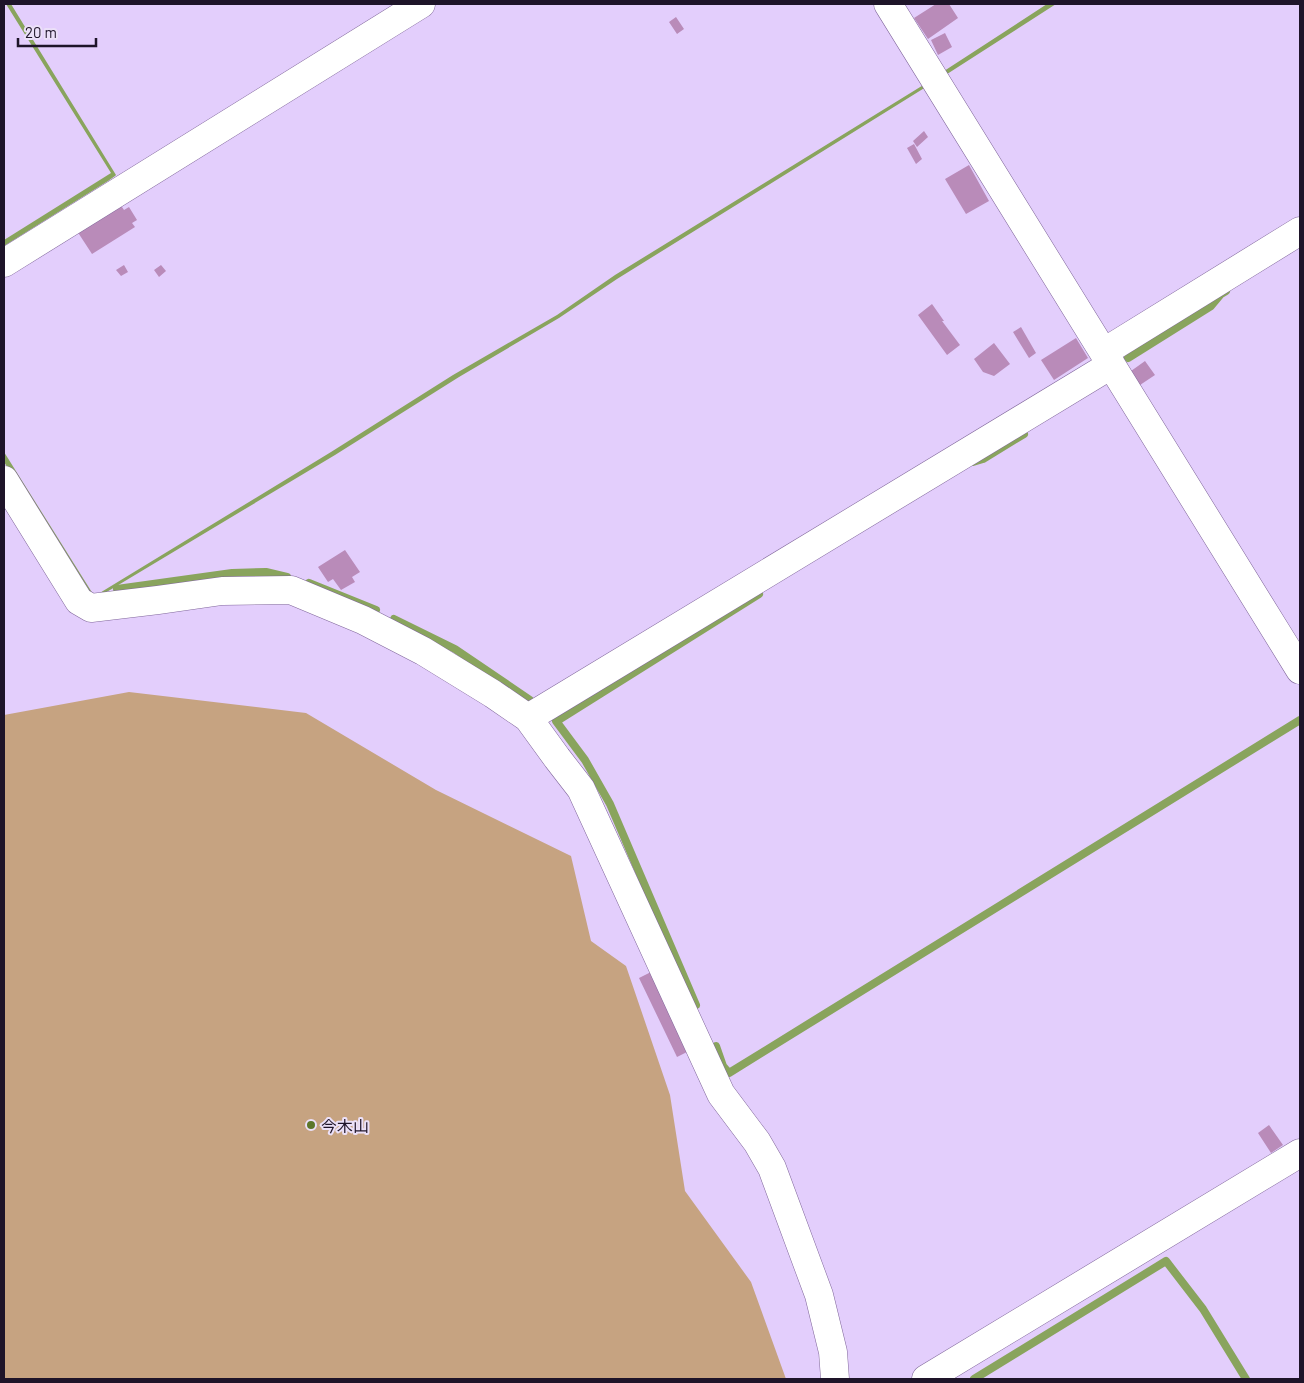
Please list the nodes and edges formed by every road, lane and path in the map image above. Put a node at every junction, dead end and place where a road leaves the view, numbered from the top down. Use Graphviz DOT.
graph roads {
  1 [pos="421,4"];
  2 [pos="888,4"];
  3 [pos="1300,231"];
  4 [pos="4,263"];
  5 [pos="1107,358"];
  6 [pos="4,480"];
  7 [pos="1300,670"];
  8 [pos="528,718"];
  9 [pos="1300,1153"];
  10 [pos="835,1379"];
  11 [pos="926,1379"];
  1 -- 4 [label="street"];
  2 -- 5 [label="street"];
  3 -- 5 [label="street"];
  5 -- 7 [label="street"];
  5 -- 8 [label="street"];
  6 -- 8 [label="street"];
  8 -- 10 [label="street"];
  9 -- 11 [label="street"];
}
